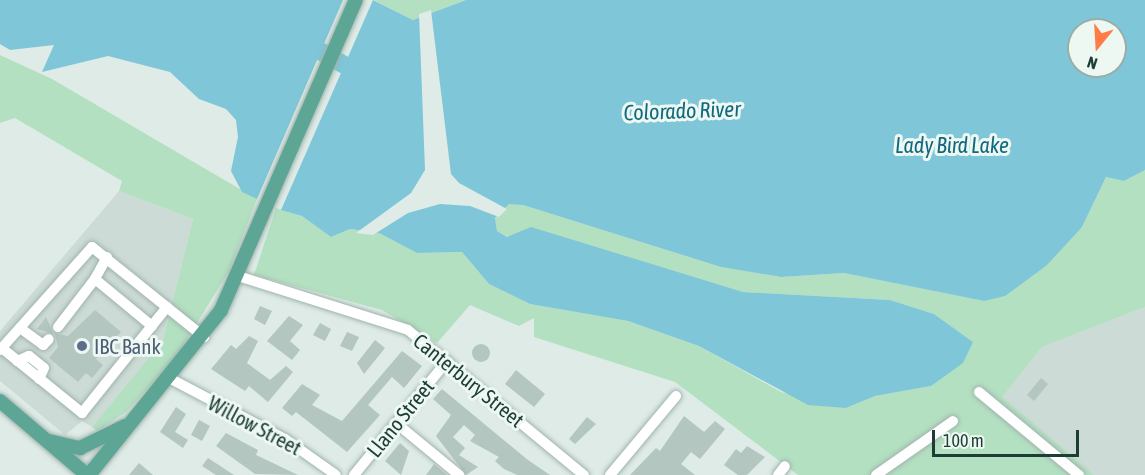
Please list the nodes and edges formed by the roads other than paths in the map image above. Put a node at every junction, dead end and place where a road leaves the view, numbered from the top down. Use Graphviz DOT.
graph roads {
  1 [pos="356,0"];
  2 [pos="107,257"];
  3 [pos="238,276"];
  4 [pos="95,279"];
  5 [pos="167,307"];
  6 [pos="152,326"];
  7 [pos="58,327"];
  8 [pos="20,328"];
  9 [pos="204,337"];
  10 [pos="49,339"];
  11 [pos="1,350"];
  12 [pos="447,361"];
  13 [pos="171,379"];
  14 [pos="979,392"];
  15 [pos="676,396"];
  16 [pos="0,401"];
  17 [pos="953,421"];
  18 [pos="396,423"];
  19 [pos="130,424"];
  20 [pos="46,440"];
  21 [pos="88,475"];
  22 [pos="336,475"];
  23 [pos="354,475"];
  24 [pos="459,475"];
  25 [pos="584,475"];
  26 [pos="610,475"];
  27 [pos="876,475"];
  28 [pos="1079,475"];
  1 -- 3 [label="main road"];
  2 -- 4 [label="street"];
  2 -- 5 [label="street"];
  2 -- 8 [label="street"];
  3 -- 9 [label="main road"];
  3 -- 12 [label="street, Canterbury Street"];
  4 -- 6 [label="street"];
  4 -- 7 [label="street"];
  5 -- 6 [label="street"];
  5 -- 9 [label="street"];
  6 -- 11 [label="street"];
  8 -- 10 [label="street"];
  8 -- 11 [label="street"];
  9 -- 13 [label="main road"];
  12 -- 18 [label="street, Llano Street"];
  12 -- 25 [label="street, Canterbury Street"];
  13 -- 19 [label="main road"];
  13 -- 22 [label="street, Willow Street"];
  14 -- 28 [label="street"];
  15 -- 26 [label="street"];
  16 -- 20 [label="main road"];
  17 -- 27 [label="street"];
  18 -- 23 [label="street, Llano Street"];
  18 -- 24 [label="street"];
  19 -- 20 [label="main road"];
  19 -- 21 [label="main road"];
  20 -- 21 [label="main road"];
}
